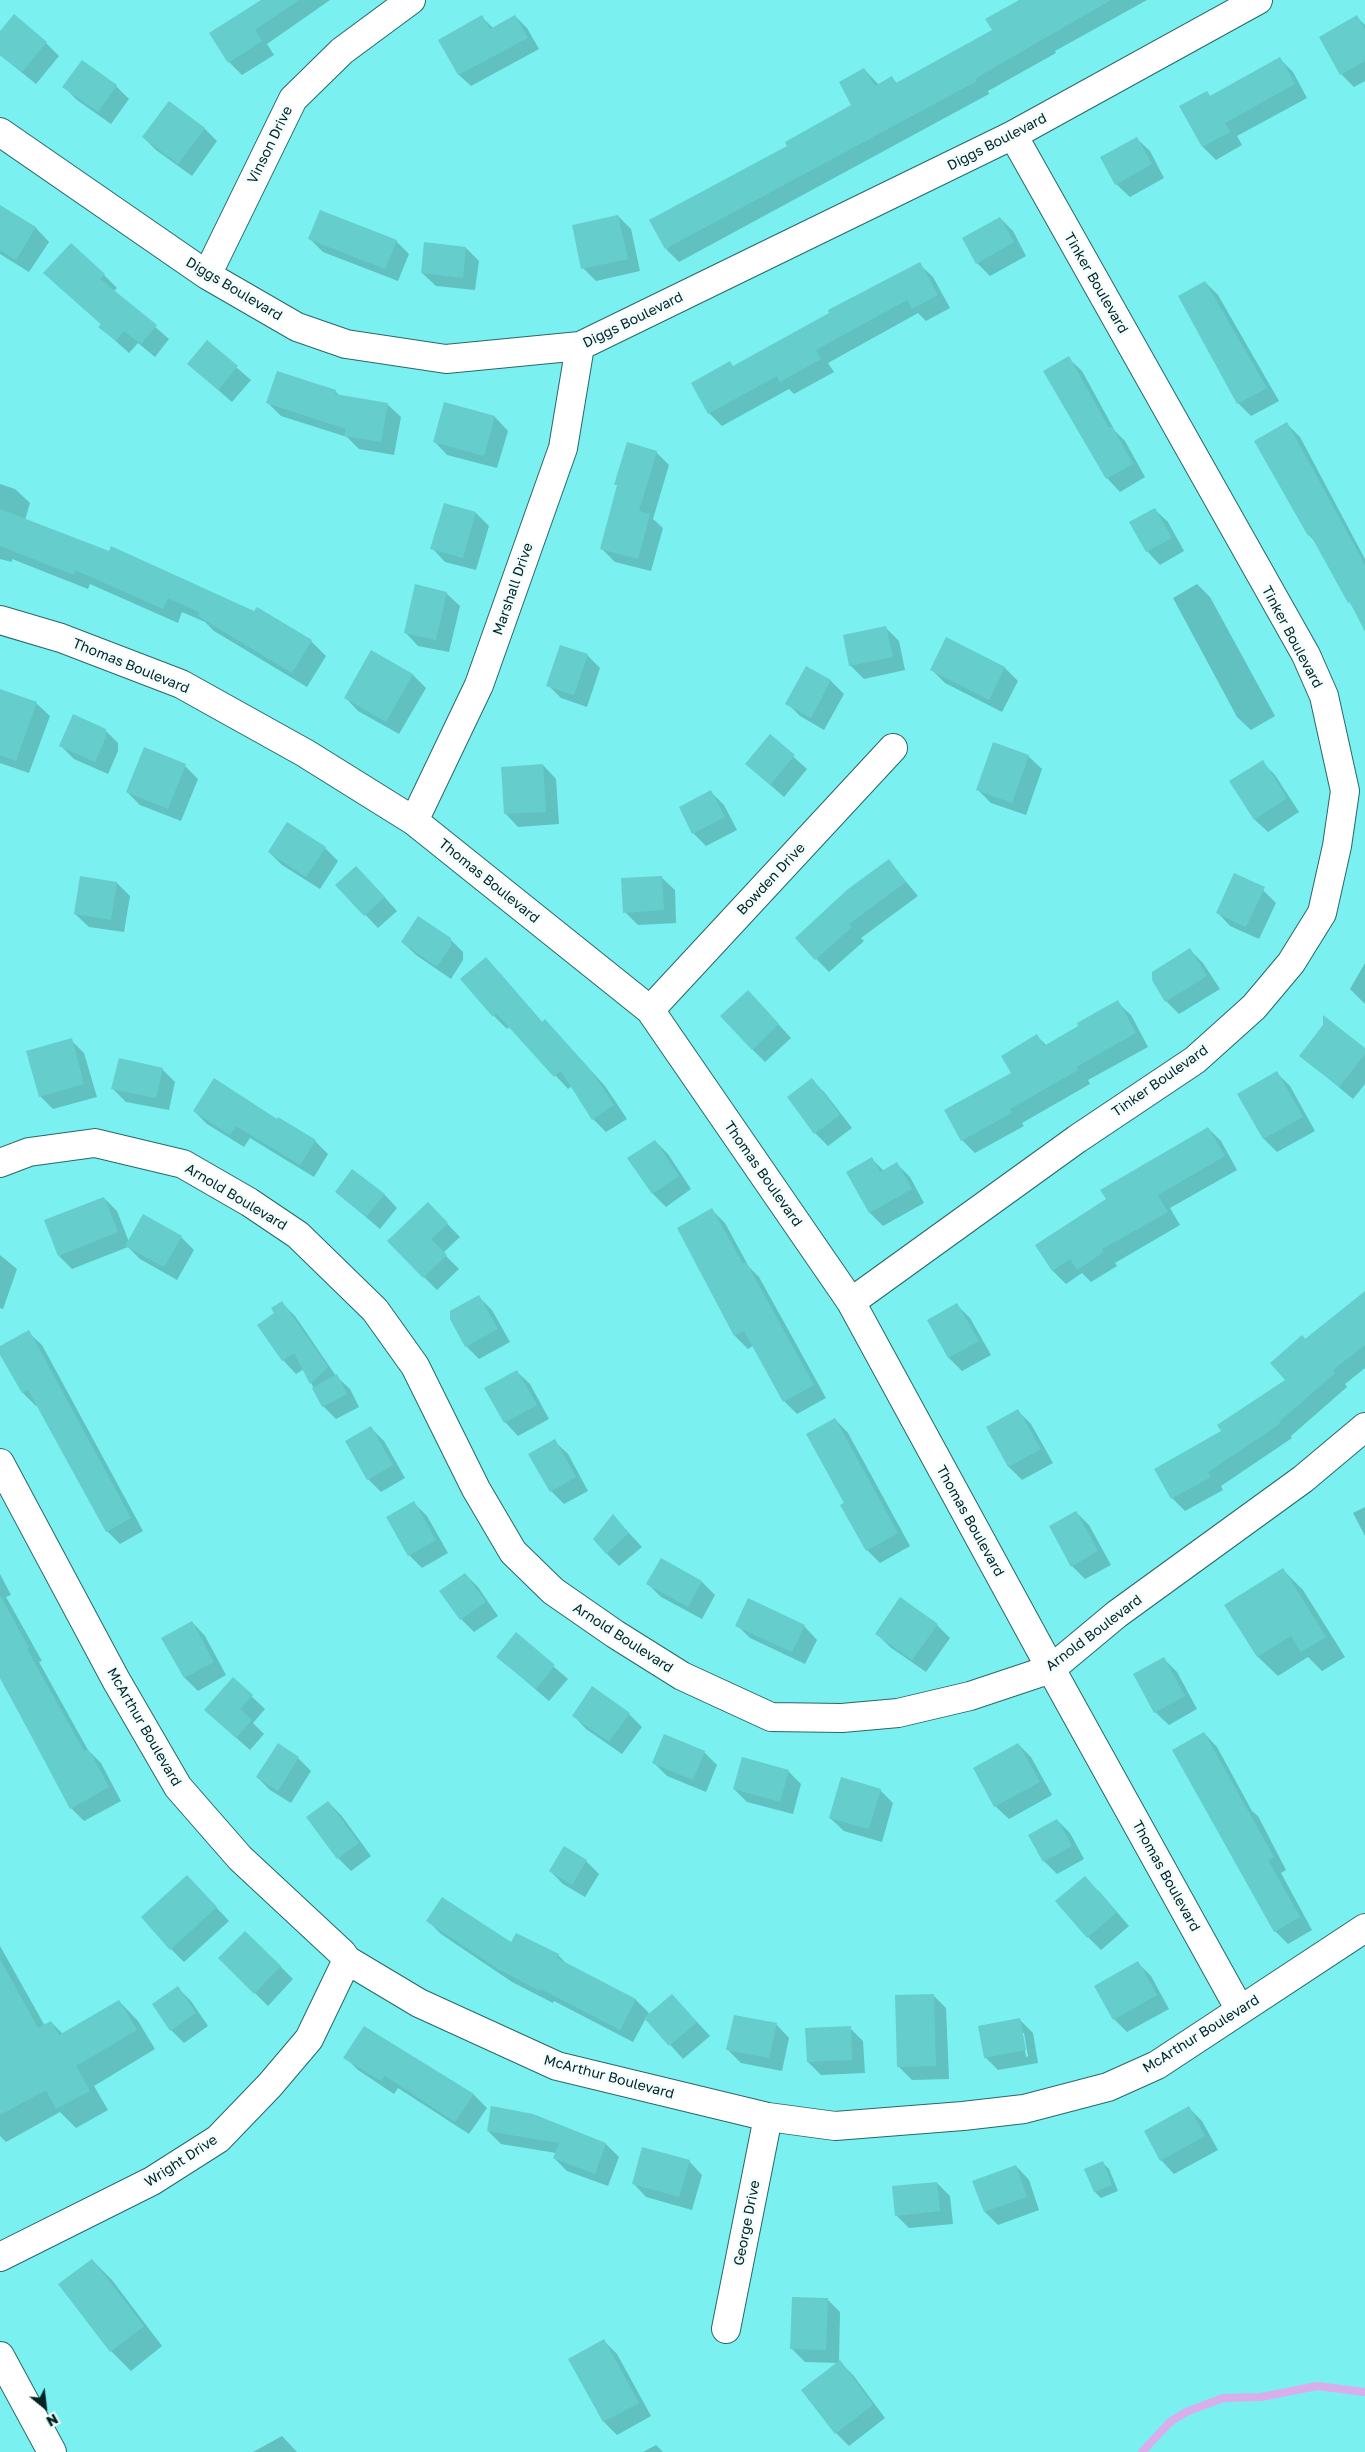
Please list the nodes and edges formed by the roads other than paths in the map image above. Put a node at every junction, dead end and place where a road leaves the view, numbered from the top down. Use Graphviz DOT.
graph roads {
  1 [pos="411,0"];
  2 [pos="1258,0"];
  3 [pos="0,132"];
  4 [pos="1013,135"];
  5 [pos="207,275"];
  6 [pos="580,346"];
  7 [pos="0,620"];
  8 [pos="893,748"];
  9 [pos="414,821"];
  10 [pos="650,1010"];
  11 [pos="0,1164"];
  12 [pos="851,1302"];
  13 [pos="1365,1427"];
  14 [pos="0,1463"];
  15 [pos="1051,1669"];
  16 [pos="1365,1928"];
  17 [pos="347,1960"];
  18 [pos="1240,2010"];
  19 [pos="768,2118"];
  20 [pos="0,2257"];
  21 [pos="726,2329"];
  22 [pos="0,2356"];
  23 [pos="52,2452"];
  1 -- 5 [label="street, Vinson Drive"];
  2 -- 4 [label="street, Diggs Boulevard"];
  3 -- 5 [label="street, Diggs Boulevard"];
  4 -- 6 [label="street, Diggs Boulevard"];
  4 -- 12 [label="street, Tinker Boulevard"];
  5 -- 6 [label="street, Diggs Boulevard"];
  6 -- 9 [label="street, Marshall Drive"];
  7 -- 9 [label="street, Thomas Boulevard"];
  8 -- 10 [label="street, Bowden Drive"];
  9 -- 10 [label="street, Thomas Boulevard"];
  10 -- 12 [label="street, Thomas Boulevard"];
  11 -- 15 [label="street, Arnold Boulevard"];
  12 -- 15 [label="street, Thomas Boulevard"];
  13 -- 15 [label="street, Arnold Boulevard"];
  14 -- 17 [label="street, McArthur Boulevard"];
  15 -- 18 [label="street, Thomas Boulevard"];
  16 -- 18 [label="street, McArthur Boulevard"];
  17 -- 19 [label="street, McArthur Boulevard"];
  17 -- 20 [label="street, Wright Drive"];
  18 -- 19 [label="street, McArthur Boulevard"];
  19 -- 21 [label="street, George Drive"];
  22 -- 23 [label="street"];
}
